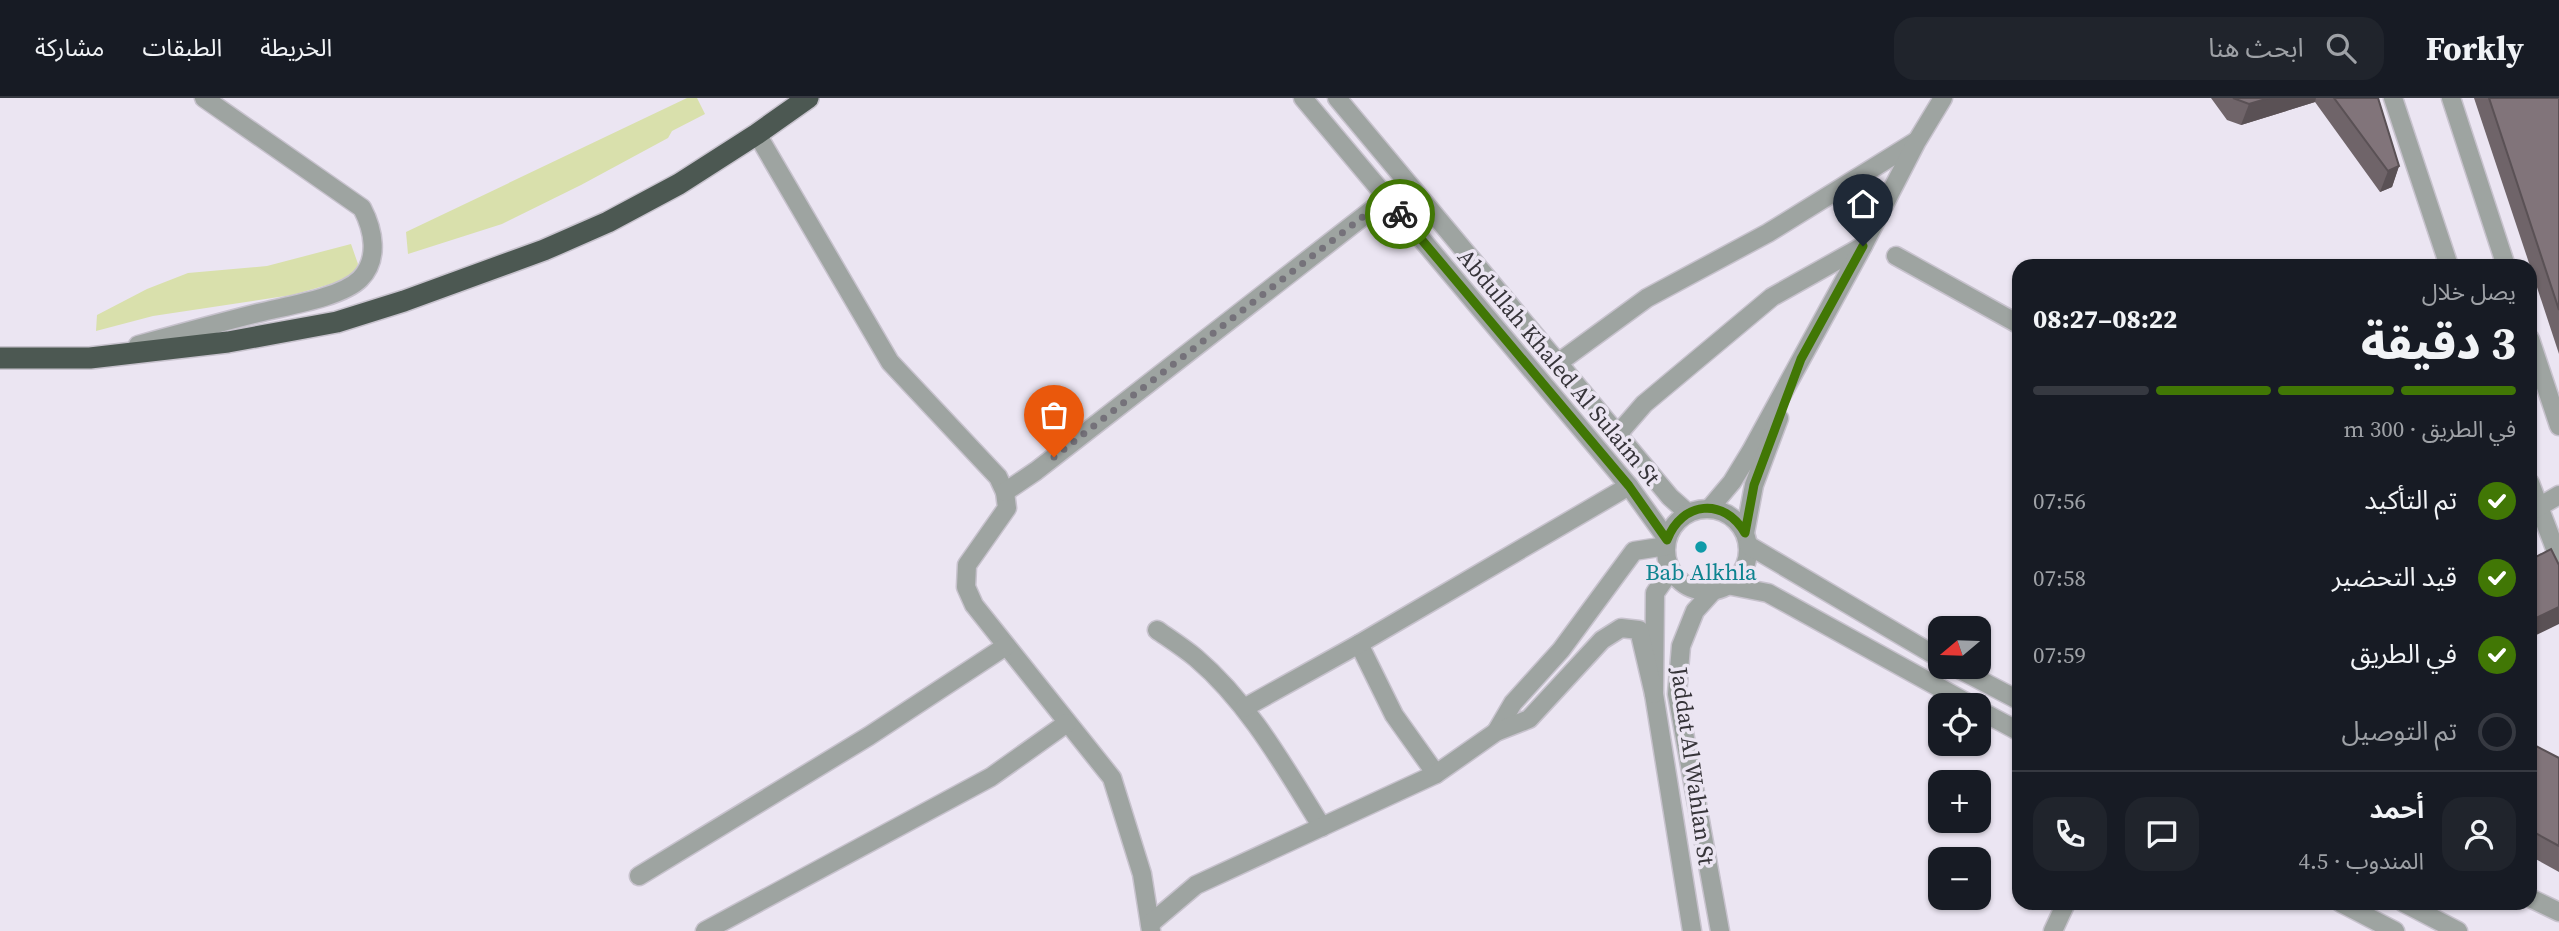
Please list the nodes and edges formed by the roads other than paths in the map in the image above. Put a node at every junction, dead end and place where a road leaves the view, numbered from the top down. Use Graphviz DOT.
graph roads {
  1 [pos="204,98"];
  2 [pos="808,98"];
  3 [pos="1303,98"];
  4 [pos="1337,98"];
  5 [pos="1943,98"];
  6 [pos="2393,98"];
  7 [pos="2451,98"];
  8 [pos="757,134"];
  9 [pos="1917,141"];
  10 [pos="1387,198"];
  11 [pos="1863,246"];
  12 [pos="1896,256"];
  13 [pos="2447,259"];
  14 [pos="2505,259"];
  15 [pos="2012,321"];
  16 [pos="0,358"];
  17 [pos="90,358"];
  18 [pos="1801,359"];
  19 [pos="2537,360"];
  20 [pos="1558,363"];
  21 [pos="2559,426"];
  22 [pos="1618,434"];
  23 [pos="1629,486"];
  24 [pos="1005,492"];
  25 [pos="2559,495"];
  26 [pos="1710,508"];
  27 [pos="2537,508"];
  28 [pos="1688,513"];
  29 [pos="2537,513"];
  30 [pos="1746,539"];
  31 [pos="1667,543"];
  32 [pos="2559,559"];
  33 [pos="1671,569"];
  34 [pos="1721,588"];
  35 [pos="1157,630"];
  36 [pos="1359,644"];
  37 [pos="1006,646"];
  38 [pos="1928,651"];
  39 [pos="1978,679"];
  40 [pos="1949,693"];
  41 [pos="1654,694"];
  42 [pos="2012,697"];
  43 [pos="1244,708"];
  44 [pos="1991,716"];
  45 [pos="1068,723"];
  46 [pos="2012,728"];
  47 [pos="1496,732"];
  48 [pos="1436,774"];
  49 [pos="1322,827"];
  50 [pos="639,876"];
  51 [pos="2537,901"];
  52 [pos="2063,910"];
  53 [pos="2354,910"];
  54 [pos="2418,910"];
  55 [pos="2559,912"];
  56 [pos="1151,927"];
  57 [pos="705,931"];
  58 [pos="1692,931"];
  59 [pos="1720,931"];
  60 [pos="2053,931"];
  61 [pos="2395,931"];
  62 [pos="2458,931"];
  1 -- 17 [label="street"];
  2 -- 8 [label="highway"];
  3 -- 10 [label="street, Abdullah Khaled Al Sulaim St"];
  4 -- 20 [label="street, Abdullah Khaled Al Sulaim St"];
  5 -- 9 [label="street"];
  6 -- 13 [label="street"];
  7 -- 14 [label="street"];
  8 -- 17 [label="highway"];
  8 -- 24 [label="street"];
  9 -- 11 [label="street"];
  9 -- 20 [label="street"];
  10 -- 23 [label="street, Abdullah Khaled Al Sulaim St"];
  10 -- 24 [label="street"];
  11 -- 18 [label="street"];
  11 -- 22 [label="street"];
  12 -- 15 [label="street"];
  16 -- 17 [label="highway"];
  18 -- 26 [label="street"];
  18 -- 30 [label="street"];
  19 -- 21 [label="street"];
  20 -- 22 [label="street, Abdullah Khaled Al Sulaim St"];
  22 -- 28 [label="street, Abdullah Khaled Al Sulaim St"];
  23 -- 31 [label="street, Abdullah Khaled Al Sulaim St"];
  23 -- 36 [label="street"];
  24 -- 37 [label="street"];
  25 -- 27 [label="street"];
  26 -- 28 [label="street"];
  26 -- 30 [label="street"];
  28 -- 31 [label="street"];
  29 -- 32 [label="street"];
  30 -- 34 [label="street"];
  30 -- 38 [label="street"];
  31 -- 33 [label="street"];
  31 -- 47 [label="street"];
  33 -- 34 [label="street"];
  33 -- 41 [label="street, Jaddat Al Wahlan St"];
  34 -- 40 [label="street"];
  34 -- 59 [label="street, Jaddat Al Wahlan St"];
  35 -- 43 [label="street"];
  36 -- 43 [label="street"];
  36 -- 48 [label="street"];
  37 -- 45 [label="street"];
  37 -- 50 [label="street"];
  39 -- 42 [label="street"];
  41 -- 47 [label="street"];
  41 -- 58 [label="street, Jaddat Al Wahlan St"];
  43 -- 49 [label="street"];
  44 -- 46 [label="street"];
  45 -- 56 [label="street"];
  45 -- 57 [label="street"];
  47 -- 48 [label="street"];
  48 -- 49 [label="street"];
  49 -- 56 [label="street"];
  51 -- 55 [label="street"];
  52 -- 60 [label="street"];
  53 -- 61 [label="street"];
  54 -- 62 [label="street"];
}
